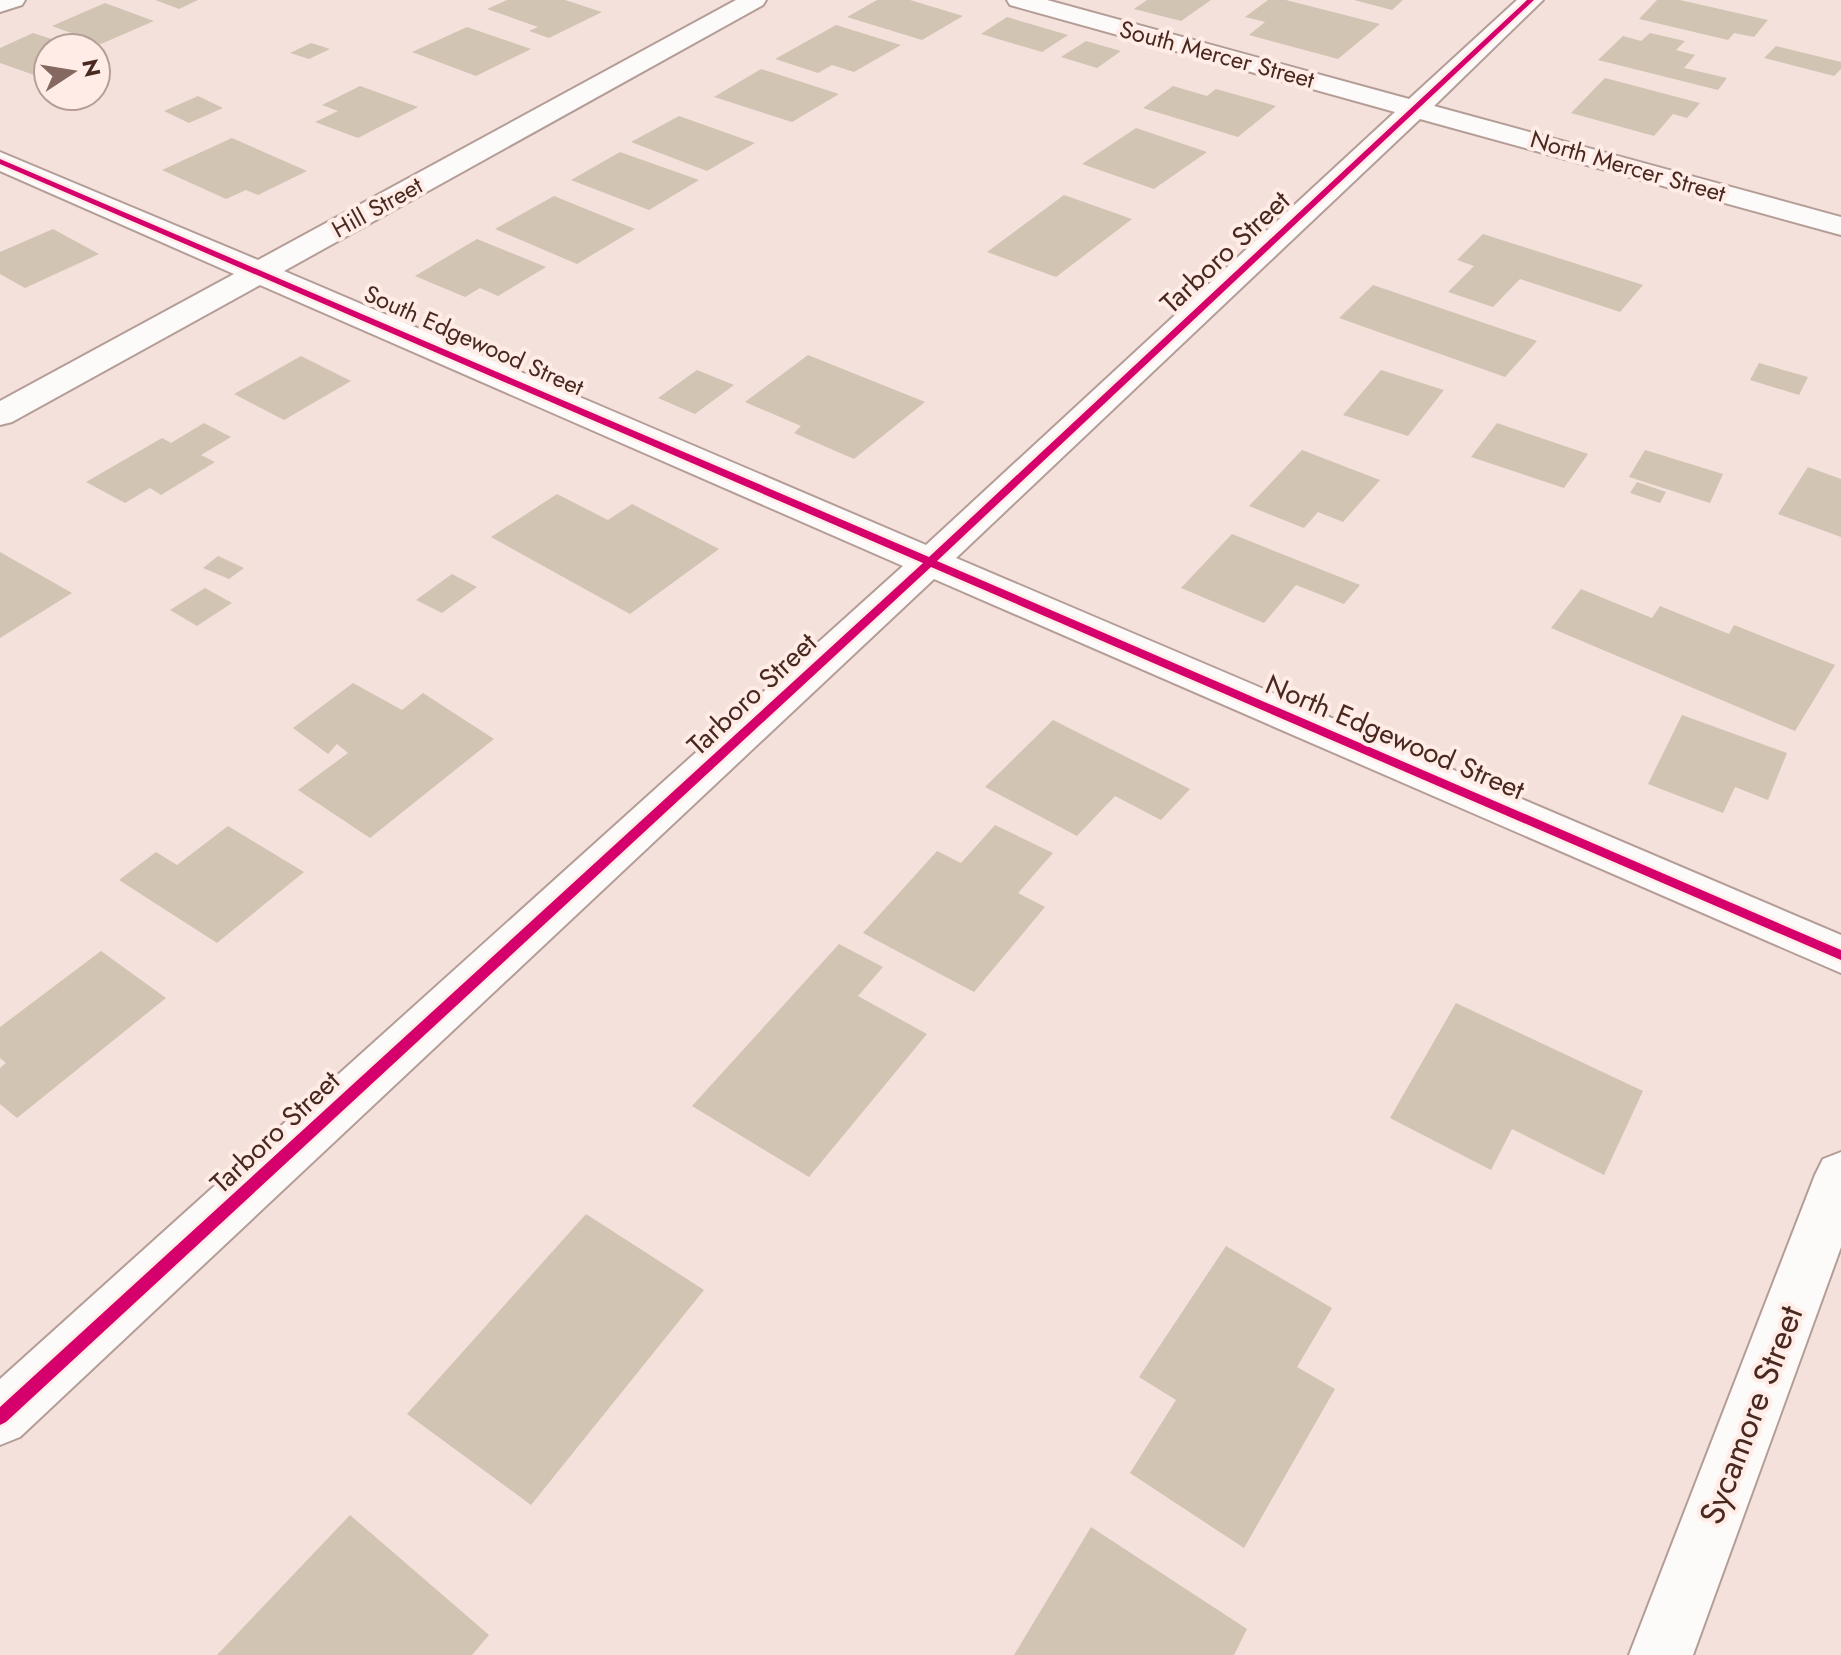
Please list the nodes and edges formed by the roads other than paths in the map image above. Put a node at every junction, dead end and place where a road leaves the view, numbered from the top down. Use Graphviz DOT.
graph roads {
  1 [pos="13,0"];
  2 [pos="754,0"];
  3 [pos="1019,0"];
  4 [pos="1531,0"];
  5 [pos="0,5"];
  6 [pos="1414,107"];
  7 [pos="5,168"];
  8 [pos="1841,226"];
  9 [pos="261,271"];
  10 [pos="0,415"];
  11 [pos="929,563"];
  12 [pos="1841,955"];
  13 [pos="1841,1175"];
  14 [pos="0,1417"];
  15 [pos="1661,1655"];
  1 -- 5 [label="street"];
  2 -- 9 [label="street, Hill Street"];
  3 -- 6 [label="street, South Mercer Street"];
  4 -- 6 [label="street, Tarboro Street"];
  6 -- 8 [label="street, North Mercer Street"];
  6 -- 11 [label="street, Tarboro Street"];
  7 -- 9 [label="street, South Edgewood Street"];
  9 -- 10 [label="street, Hill Street"];
  9 -- 11 [label="street, South Edgewood Street"];
  11 -- 12 [label="street, North Edgewood Street"];
  11 -- 14 [label="street, Tarboro Street"];
  13 -- 15 [label="street, Sycamore Street"];
}
